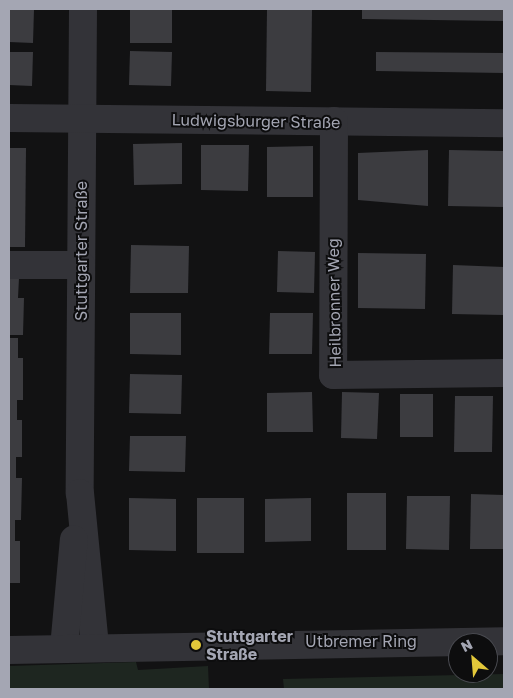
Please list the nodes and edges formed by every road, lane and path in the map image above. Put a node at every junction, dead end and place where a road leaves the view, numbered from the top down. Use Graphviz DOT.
graph roads {
  1 [pos="84,9"];
  2 [pos="9,118"];
  3 [pos="82,119"];
  4 [pos="334,121"];
  5 [pos="504,124"];
  6 [pos="81,265"];
  7 [pos="9,266"];
  8 [pos="504,373"];
  9 [pos="80,493"];
  10 [pos="504,641"];
  11 [pos="64,648"];
  12 [pos="95,648"];
  13 [pos="9,650"];
  1 -- 3 [label="street, Stuttgarter Straße"];
  2 -- 3 [label="street, Ludwigsburger Straße"];
  3 -- 4 [label="street, Ludwigsburger Straße"];
  3 -- 6 [label="street, Stuttgarter Straße"];
  4 -- 5 [label="street, Ludwigsburger Straße"];
  4 -- 8 [label="street, Heilbronner Weg"];
  6 -- 7 [label="street"];
  6 -- 9 [label="street, Stuttgarter Straße"];
  9 -- 11 [label="street, Stuttgarter Straße"];
  9 -- 12 [label="street, Stuttgarter Straße"];
  10 -- 12 [label="street, Utbremer Ring"];
  11 -- 12 [label="street, Utbremer Ring"];
  11 -- 13 [label="street, Utbremer Ring"];
}
